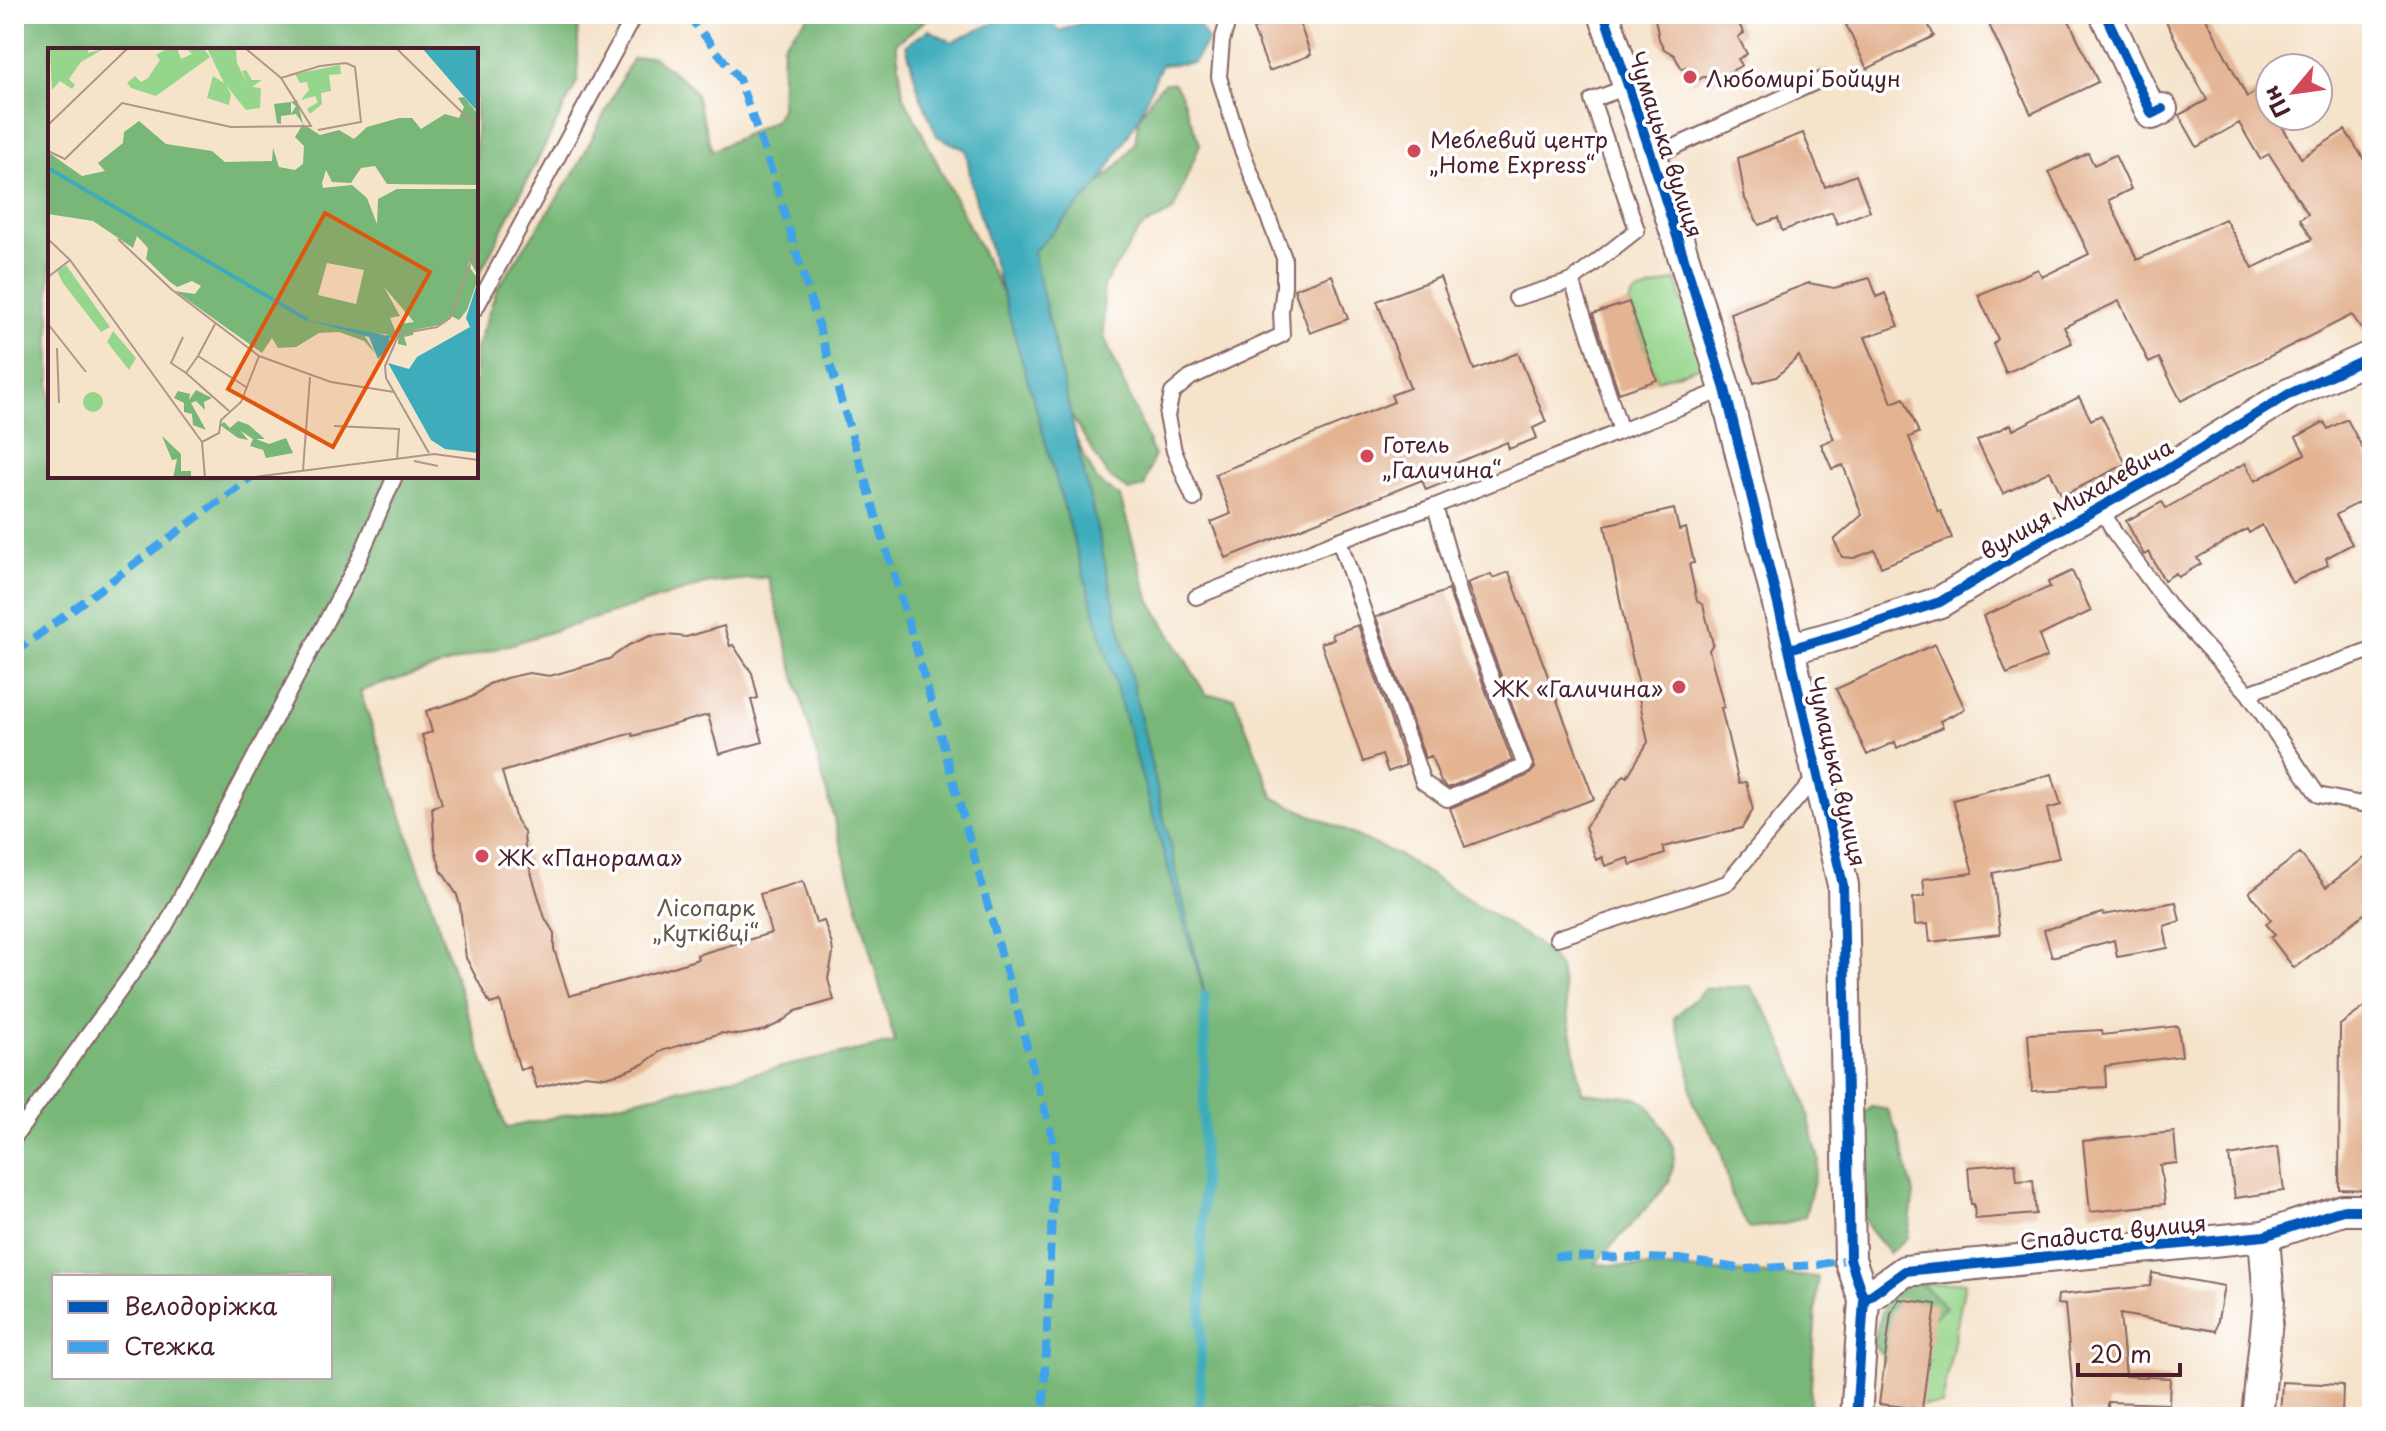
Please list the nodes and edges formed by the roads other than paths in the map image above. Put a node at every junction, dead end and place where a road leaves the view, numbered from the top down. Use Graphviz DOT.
graph roads {
  1 [pos="635,14"];
  2 [pos="1230,14"];
  3 [pos="1604,14"];
  4 [pos="2105,14"];
  5 [pos="1825,78"];
  6 [pos="1627,87"];
  7 [pos="2162,109"];
  8 [pos="1652,157"];
  9 [pos="1572,281"];
  10 [pos="1516,298"];
  11 [pos="478,304"];
  12 [pos="2372,356"];
  13 [pos="1725,389"];
  14 [pos="1621,431"];
  15 [pos="394,478"];
  16 [pos="1194,499"];
  17 [pos="1435,506"];
  18 [pos="2101,507"];
  19 [pos="1339,540"];
  20 [pos="1196,597"];
  21 [pos="1789,649"];
  22 [pos="2372,650"];
  23 [pos="2248,693"];
  24 [pos="1818,774"];
  25 [pos="2372,797"];
  26 [pos="1557,938"];
  27 [pos="14,1138"];
  28 [pos="2372,1210"];
  29 [pos="2264,1236"];
  30 [pos="1864,1300"];
  31 [pos="1856,1417"];
  32 [pos="2257,1417"];
  1 -- 11 [label="lane"];
  2 -- 16 [label="lane"];
  3 -- 6 [label="street, Чумацька вулиця"];
  4 -- 7 [label="street"];
  5 -- 8 [label="lane"];
  6 -- 8 [label="street, Чумацька вулиця"];
  6 -- 9 [label="lane"];
  8 -- 13 [label="street, Чумацька вулиця"];
  9 -- 10 [label="lane"];
  9 -- 14 [label="lane"];
  12 -- 18 [label="street, вулиця Михалевича"];
  13 -- 14 [label="lane"];
  13 -- 21 [label="street, Чумацька вулиця"];
  14 -- 17 [label="lane"];
  15 -- 27 [label="lane"];
  17 -- 19 [label="lane"];
  17 -- 19 [label="lane"];
  18 -- 21 [label="street, вулиця Михалевича"];
  18 -- 23 [label="lane"];
  19 -- 20 [label="lane"];
  21 -- 24 [label="street, Чумацька вулиця"];
  22 -- 23 [label="lane"];
  23 -- 25 [label="lane"];
  24 -- 26 [label="lane"];
  24 -- 30 [label="street, Чумацька вулиця"];
  28 -- 29 [label="street, Спадиста вулиця"];
  29 -- 30 [label="street, Спадиста вулиця"];
  29 -- 32 [label="street"];
  30 -- 31 [label="street, Чумацька вулиця"];
}
